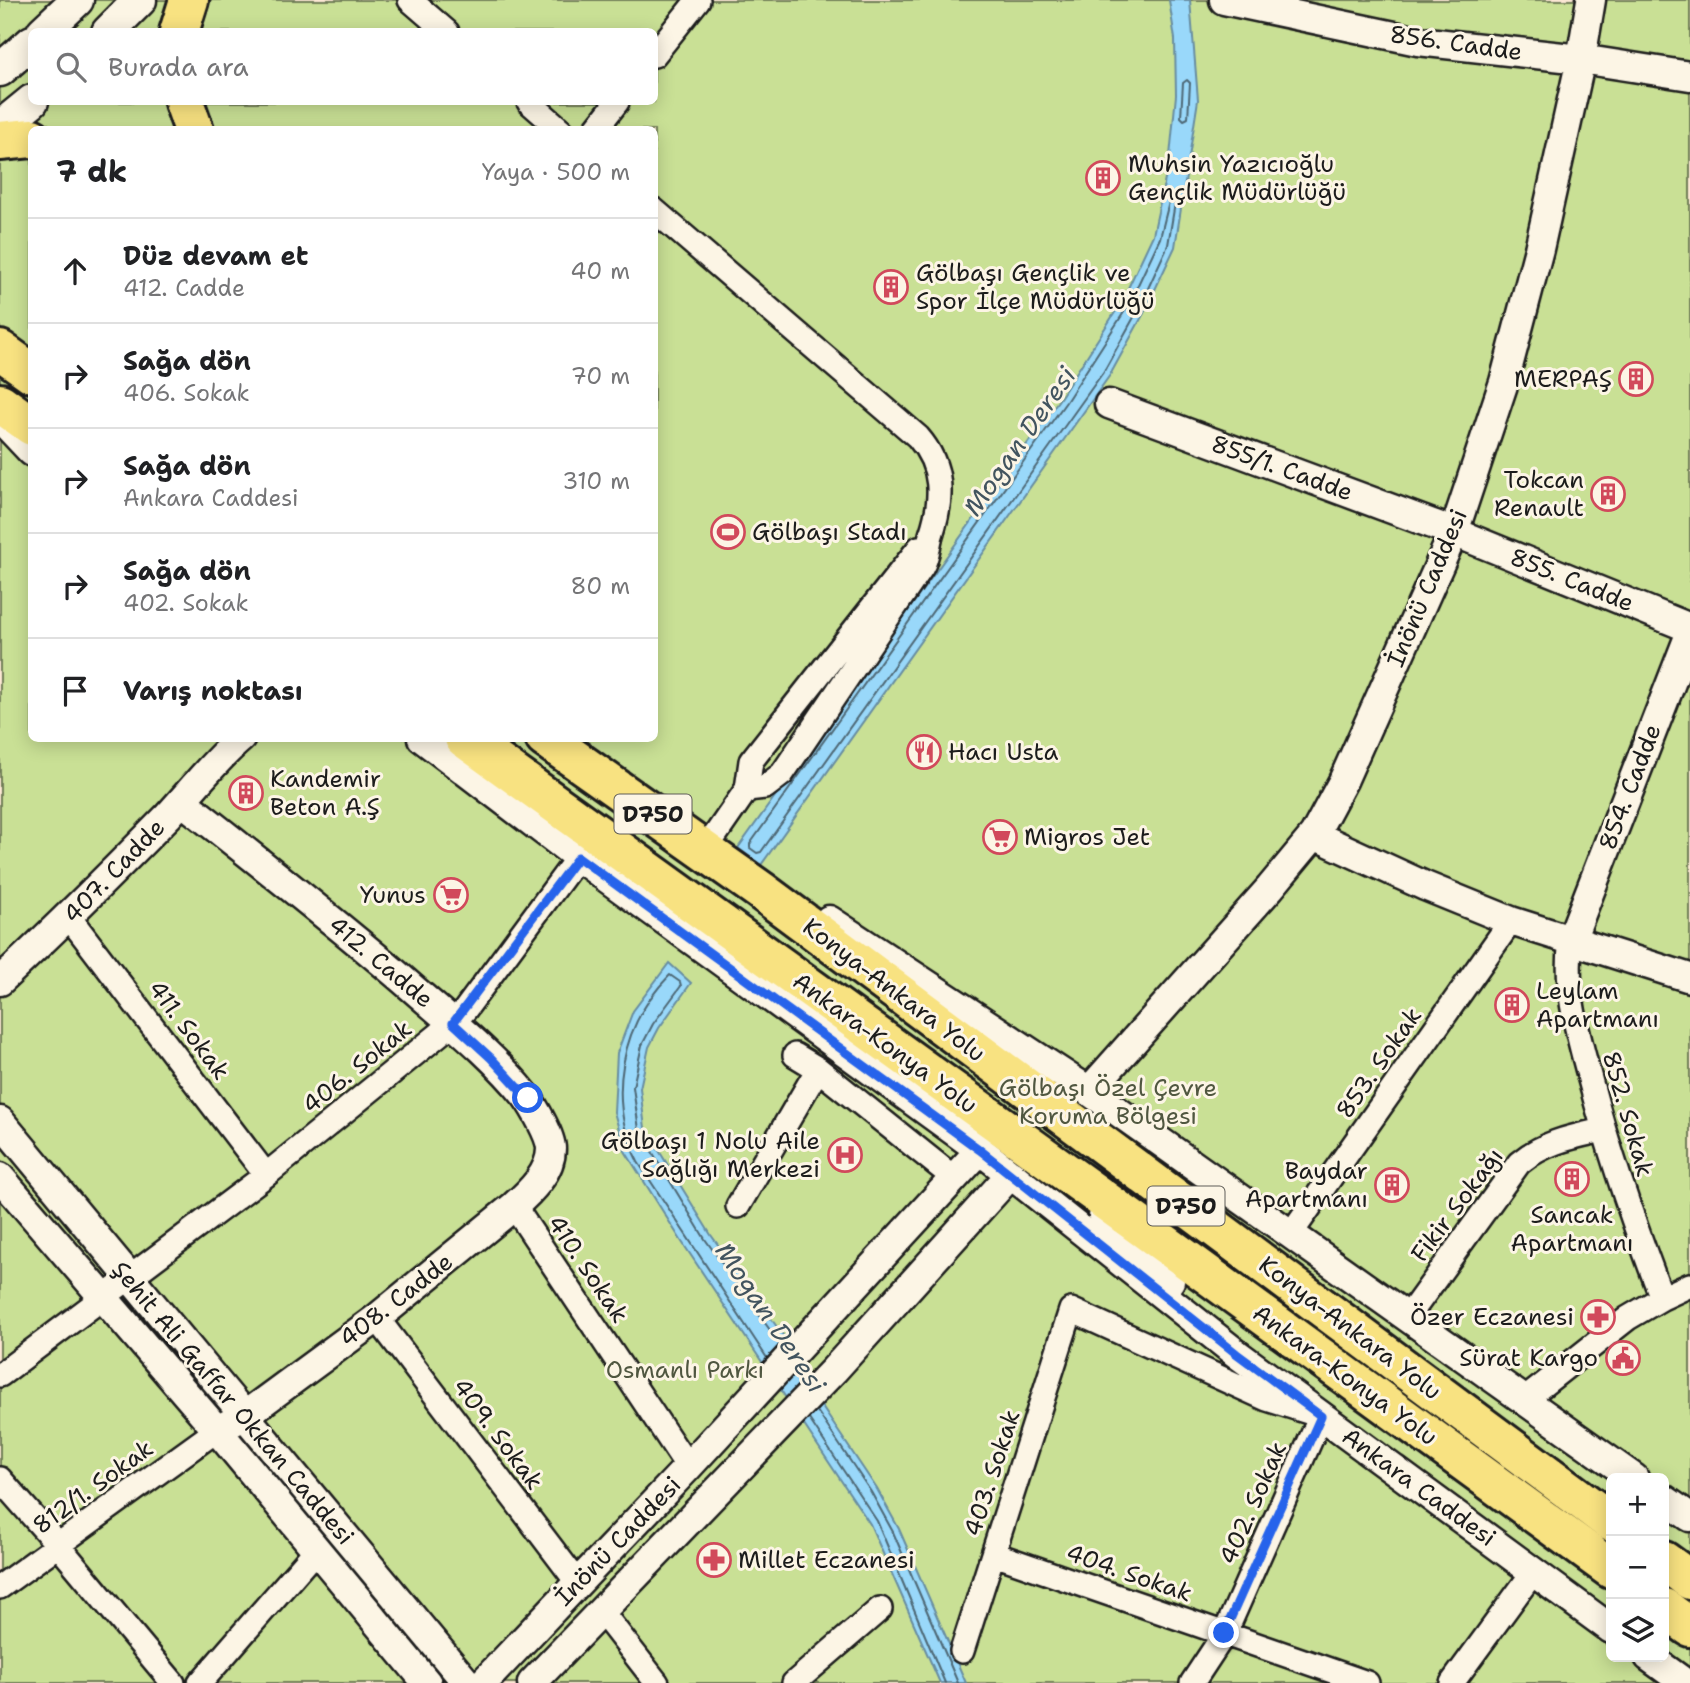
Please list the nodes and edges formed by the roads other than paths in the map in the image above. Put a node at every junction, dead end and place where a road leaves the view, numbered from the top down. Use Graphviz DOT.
graph roads {
  1 [pos="77,0"];
  2 [pos="140,0"];
  3 [pos="189,0"];
  4 [pos="410,0"];
  5 [pos="698,0"];
  6 [pos="1224,0"];
  7 [pos="1591,0"];
  8 [pos="47,28"];
  9 [pos="111,28"];
  10 [pos="180,28"];
  11 [pos="442,28"];
  12 [pos="28,46"];
  13 [pos="658,50"];
  14 [pos="1581,59"];
  15 [pos="0,70"];
  16 [pos="1690,76"];
  17 [pos="28,104"];
  18 [pos="185,105"];
  19 [pos="532,105"];
  20 [pos="615,105"];
  21 [pos="193,126"];
  22 [pos="556,126"];
  23 [pos="598,126"];
  24 [pos="0,127"];
  25 [pos="28,138"];
  26 [pos="0,141"];
  27 [pos="658,213"];
  28 [pos="0,339"];
  29 [pos="0,350"];
  30 [pos="28,353"];
  31 [pos="28,370"];
  32 [pos="0,403"];
  33 [pos="1109,404"];
  34 [pos="0,418"];
  35 [pos="28,423"];
  36 [pos="28,448"];
  37 [pos="1454,532"];
  38 [pos="930,537"];
  39 [pos="1690,628"];
  40 [pos="1690,634"];
  41 [pos="427,742"];
  42 [pos="469,742"];
  43 [pos="551,742"];
  44 [pos="230,744"];
  45 [pos="747,789"];
  46 [pos="182,801"];
  47 [pos="1314,835"];
  48 [pos="705,850"];
  49 [pos="578,857"];
  50 [pos="760,890"];
  51 [pos="69,917"];
  52 [pos="1511,921"];
  53 [pos="1571,940"];
  54 [pos="1690,978"];
  55 [pos="0,981"];
  56 [pos="453,1023"];
  57 [pos="795,1055"];
  58 [pos="818,1069"];
  59 [pos="1089,1091"];
  60 [pos="0,1121"];
  61 [pos="1603,1130"];
  62 [pos="552,1147"];
  63 [pos="980,1150"];
  64 [pos="1021,1161"];
  65 [pos="266,1175"];
  66 [pos="0,1177"];
  67 [pos="954,1178"];
  68 [pos="514,1206"];
  69 [pos="738,1206"];
  70 [pos="1290,1235"];
  71 [pos="128,1278"];
  72 [pos="1690,1285"];
  73 [pos="104,1296"];
  74 [pos="1662,1298"];
  75 [pos="377,1318"];
  76 [pos="1407,1318"];
  77 [pos="807,1339"];
  78 [pos="834,1370"];
  79 [pos="0,1375"];
  80 [pos="1524,1400"];
  81 [pos="747,1403"];
  82 [pos="244,1416"];
  83 [pos="1321,1416"];
  84 [pos="217,1430"];
  85 [pos="772,1434"];
  86 [pos="688,1467"];
  87 [pos="1627,1473"];
  88 [pos="0,1479"];
  89 [pos="1669,1502"];
  90 [pos="1690,1517"];
  91 [pos="1606,1518"];
  92 [pos="58,1545"];
  93 [pos="316,1550"];
  94 [pos="994,1554"];
  95 [pos="1669,1565"];
  96 [pos="1606,1566"];
  97 [pos="1534,1571"];
  98 [pos="1690,1580"];
  99 [pos="578,1583"];
  100 [pos="0,1587"];
  101 [pos="880,1609"];
  102 [pos="601,1611"];
  103 [pos="1669,1612"];
  104 [pos="1606,1625"];
  105 [pos="1690,1627"];
  106 [pos="1224,1633"];
  107 [pos="962,1651"];
  108 [pos="1656,1662"];
  109 [pos="173,1683"];
  110 [pos="200,1683"];
  111 [pos="426,1683"];
  112 [pos="467,1683"];
  113 [pos="483,1683"];
  114 [pos="533,1683"];
  115 [pos="657,1683"];
  116 [pos="794,1683"];
  117 [pos="1192,1683"];
  118 [pos="1367,1683"];
  119 [pos="1452,1683"];
  120 [pos="1685,1683"];
  1 -- 8 [label="main road"];
  2 -- 9 [label="main road"];
  3 -- 10 [label="highway"];
  4 -- 11 [label="street"];
  5 -- 13 [label="street"];
  6 -- 14 [label="street, 856. Cadde"];
  7 -- 14 [label="street, İnönü Caddesi"];
  12 -- 15 [label="main road"];
  14 -- 16 [label="street, 856. Cadde"];
  14 -- 37 [label="street, İnönü Caddesi"];
  17 -- 24 [label="main road"];
  18 -- 21 [label="highway"];
  19 -- 22 [label="street"];
  20 -- 23 [label="street"];
  25 -- 26 [label="highway"];
  27 -- 38 [label="street"];
  28 -- 30 [label="highway"];
  29 -- 31 [label="highway"];
  32 -- 35 [label="highway"];
  33 -- 37 [label="street, 855/1. Cadde"];
  34 -- 36 [label="street"];
  37 -- 39 [label="street, 855. Cadde"];
  37 -- 47 [label="street, İnönü Caddesi"];
  38 -- 45 [label="street"];
  38 -- 45 [label="street"];
  40 -- 53 [label="street, 854. Cadde"];
  41 -- 49 [label="street"];
  42 -- 64 [label="highway, Ankara-Konya Yolu / D750"];
  43 -- 48 [label="highway, Konya-Ankara Yolu / D750"];
  44 -- 46 [label="street, 407. Cadde"];
  45 -- 48 [label="street"];
  46 -- 51 [label="street, 407. Cadde"];
  46 -- 56 [label="street, 412. Cadde"];
  47 -- 52 [label="street"];
  47 -- 59 [label="street, İnönü Caddesi"];
  48 -- 50 [label="highway, Konya-Ankara Yolu / D750"];
  49 -- 56 [label="street, 406. Sokak"];
  49 -- 63 [label="street"];
  50 -- 59 [label="street"];
  50 -- 91 [label="highway, Konya-Ankara Yolu / D750"];
  51 -- 55 [label="street, 407. Cadde"];
  51 -- 65 [label="street, 411. Sokak"];
  52 -- 53 [label="street"];
  52 -- 70 [label="street, 853. Sokak"];
  53 -- 54 [label="street"];
  53 -- 61 [label="street, 852. Sokak"];
  56 -- 62 [label="street, 412. Cadde"];
  56 -- 65 [label="street, 406. Sokak"];
  57 -- 58 [label="street"];
  58 -- 67 [label="street"];
  58 -- 69 [label="street"];
  59 -- 70 [label="street"];
  60 -- 71 [label="street, Şehit Ali Gaffar Okkan Caddesi"];
  61 -- 74 [label="street, 852. Sokak"];
  61 -- 76 [label="street, Fikir Sokağı"];
  62 -- 68 [label="street, 408. Cadde"];
  63 -- 64 [label="street"];
  63 -- 67 [label="street, İnönü Caddesi"];
  64 -- 78 [label="street"];
  64 -- 83 [label="street, Ankara Caddesi"];
  64 -- 96 [label="highway, Ankara-Konya Yolu / D750"];
  65 -- 71 [label="street, 406. Sokak"];
  66 -- 73 [label="street, Şehit Ali Gaffar Okkan Caddesi"];
  67 -- 77 [label="street, İnönü Caddesi"];
  68 -- 75 [label="street, 408. Cadde"];
  68 -- 86 [label="street, 410. Sokak"];
  70 -- 76 [label="street"];
  71 -- 73 [label="street, 406. Sokak"];
  71 -- 82 [label="street, Şehit Ali Gaffar Okkan Caddesi"];
  72 -- 74 [label="street"];
  73 -- 79 [label="street, 406. Sokak"];
  73 -- 84 [label="street, Şehit Ali Gaffar Okkan Caddesi"];
  74 -- 80 [label="street"];
  75 -- 82 [label="street, 408. Cadde"];
  75 -- 99 [label="street, 409. Sokak"];
  76 -- 80 [label="street"];
  77 -- 78 [label="street"];
  77 -- 81 [label="street, İnönü Caddesi"];
  78 -- 85 [label="street"];
  80 -- 87 [label="street"];
  81 -- 85 [label="street"];
  81 -- 86 [label="street, İnönü Caddesi"];
  82 -- 84 [label="street, 408. Cadde"];
  82 -- 112 [label="street, Şehit Ali Gaffar Okkan Caddesi"];
  83 -- 94 [label="street, 403. Sokak"];
  83 -- 97 [label="street, Ankara Caddesi"];
  83 -- 106 [label="street, 402. Sokak"];
  84 -- 92 [label="street, 812/1. Sokak"];
  84 -- 93 [label="street, Şehit Ali Gaffar Okkan Caddesi"];
  85 -- 102 [label="street"];
  86 -- 99 [label="street, İnönü Caddesi"];
  88 -- 92 [label="street"];
  89 -- 90 [label="street"];
  92 -- 100 [label="street, 812/1. Sokak"];
  92 -- 109 [label="street"];
  93 -- 110 [label="street"];
  93 -- 111 [label="street, Şehit Ali Gaffar Okkan Caddesi"];
  94 -- 106 [label="street, 404. Sokak"];
  94 -- 107 [label="street, 403. Sokak"];
  95 -- 98 [label="highway"];
  97 -- 104 [label="street, Ankara Caddesi"];
  97 -- 119 [label="street"];
  99 -- 113 [label="street, İnönü Caddesi"];
  101 -- 116 [label="street"];
  102 -- 114 [label="street"];
  102 -- 115 [label="street"];
  103 -- 105 [label="highway"];
  106 -- 117 [label="street, 402. Sokak"];
  106 -- 118 [label="street, 404. Sokak"];
  108 -- 120 [label="street"];
}
